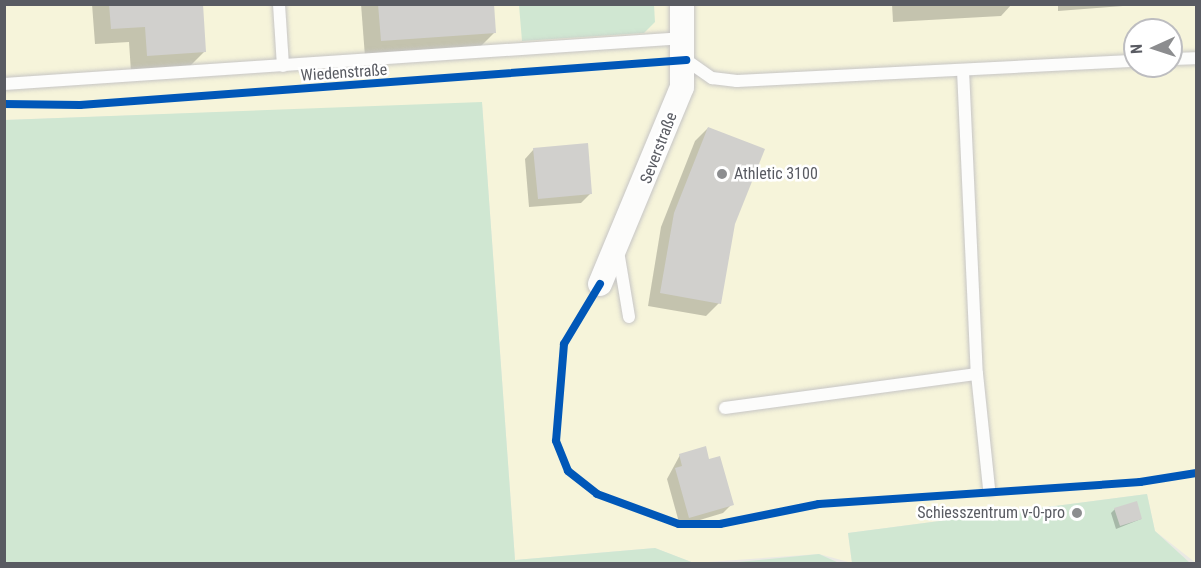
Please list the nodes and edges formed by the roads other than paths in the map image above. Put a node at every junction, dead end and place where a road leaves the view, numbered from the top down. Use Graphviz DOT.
graph roads {
  1 [pos="279,4"];
  2 [pos="682,4"];
  3 [pos="685,49"];
  4 [pos="1123,62"];
  5 [pos="283,66"];
  6 [pos="963,70"];
  7 [pos="4,84"];
  8 [pos="618,251"];
  9 [pos="600,284"];
  10 [pos="629,317"];
  11 [pos="977,374"];
  12 [pos="725,408"];
  13 [pos="989,488"];
  1 -- 5 [label="lane"];
  2 -- 3 [label="street, Severstraße"];
  3 -- 5 [label="lane"];
  3 -- 6 [label="lane"];
  3 -- 8 [label="street, Severstraße"];
  4 -- 6 [label="lane"];
  5 -- 7 [label="lane"];
  6 -- 11 [label="lane"];
  8 -- 9 [label="street, Severstraße"];
  8 -- 10 [label="lane"];
  11 -- 12 [label="lane"];
  11 -- 13 [label="lane"];
}
